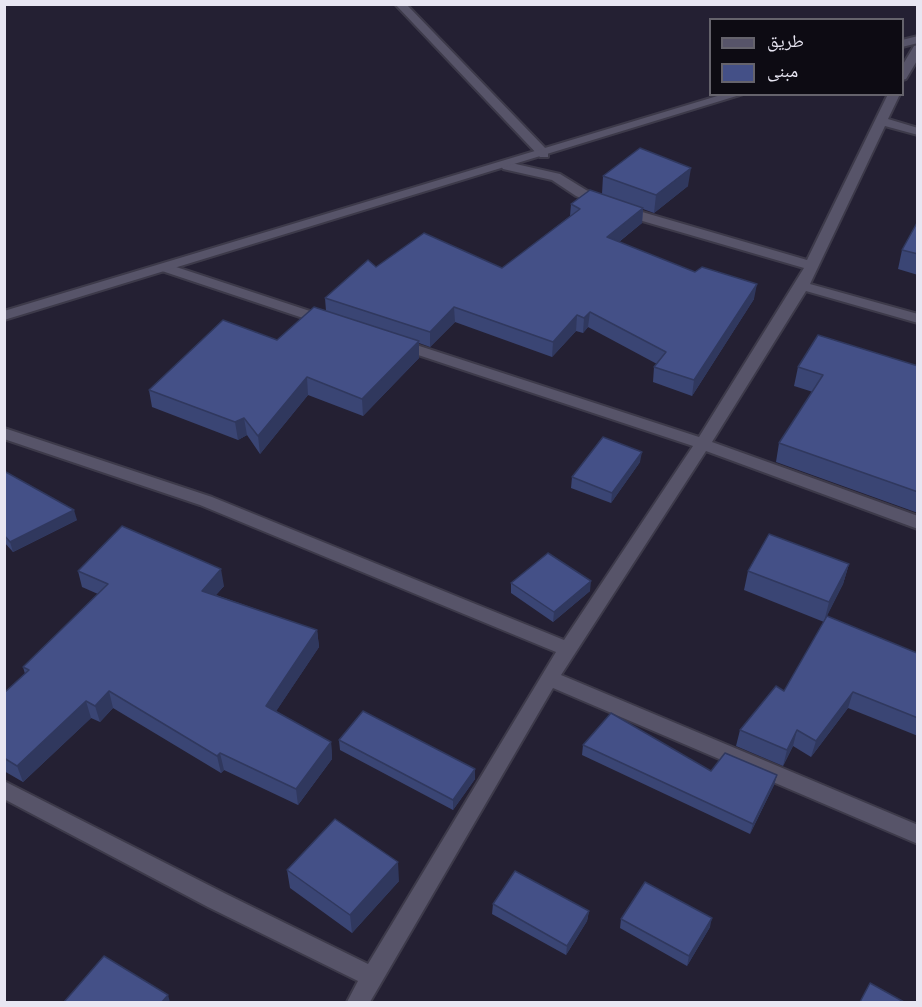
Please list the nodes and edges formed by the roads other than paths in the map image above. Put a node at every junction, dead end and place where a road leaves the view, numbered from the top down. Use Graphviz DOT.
graph roads {
  1 [pos="400,4"];
  2 [pos="918,48"];
  3 [pos="904,75"];
  4 [pos="732,96"];
  5 [pos="893,96"];
  6 [pos="880,121"];
  7 [pos="918,132"];
  8 [pos="544,154"];
  9 [pos="507,166"];
  10 [pos="812,266"];
  11 [pos="167,268"];
  12 [pos="802,286"];
  13 [pos="4,316"];
  14 [pos="918,319"];
  15 [pos="346,327"];
  16 [pos="379,338"];
  17 [pos="4,433"];
  18 [pos="703,444"];
  19 [pos="918,523"];
  20 [pos="568,649"];
  21 [pos="549,678"];
  22 [pos="4,789"];
  23 [pos="918,836"];
  24 [pos="373,977"];
  25 [pos="358,1002"];
  1 -- 8 [label="street"];
  2 -- 3 [label="street"];
  4 -- 8 [label="street"];
  5 -- 6 [label="street"];
  6 -- 7 [label="street"];
  6 -- 10 [label="street"];
  8 -- 9 [label="street"];
  9 -- 10 [label="street"];
  9 -- 11 [label="street"];
  10 -- 12 [label="street"];
  11 -- 13 [label="street"];
  11 -- 15 [label="street"];
  12 -- 14 [label="street"];
  12 -- 18 [label="street"];
  16 -- 18 [label="street"];
  17 -- 20 [label="street"];
  18 -- 19 [label="street"];
  18 -- 20 [label="street"];
  20 -- 21 [label="street"];
  21 -- 23 [label="street"];
  21 -- 24 [label="street"];
  22 -- 24 [label="street"];
  24 -- 25 [label="street"];
}
